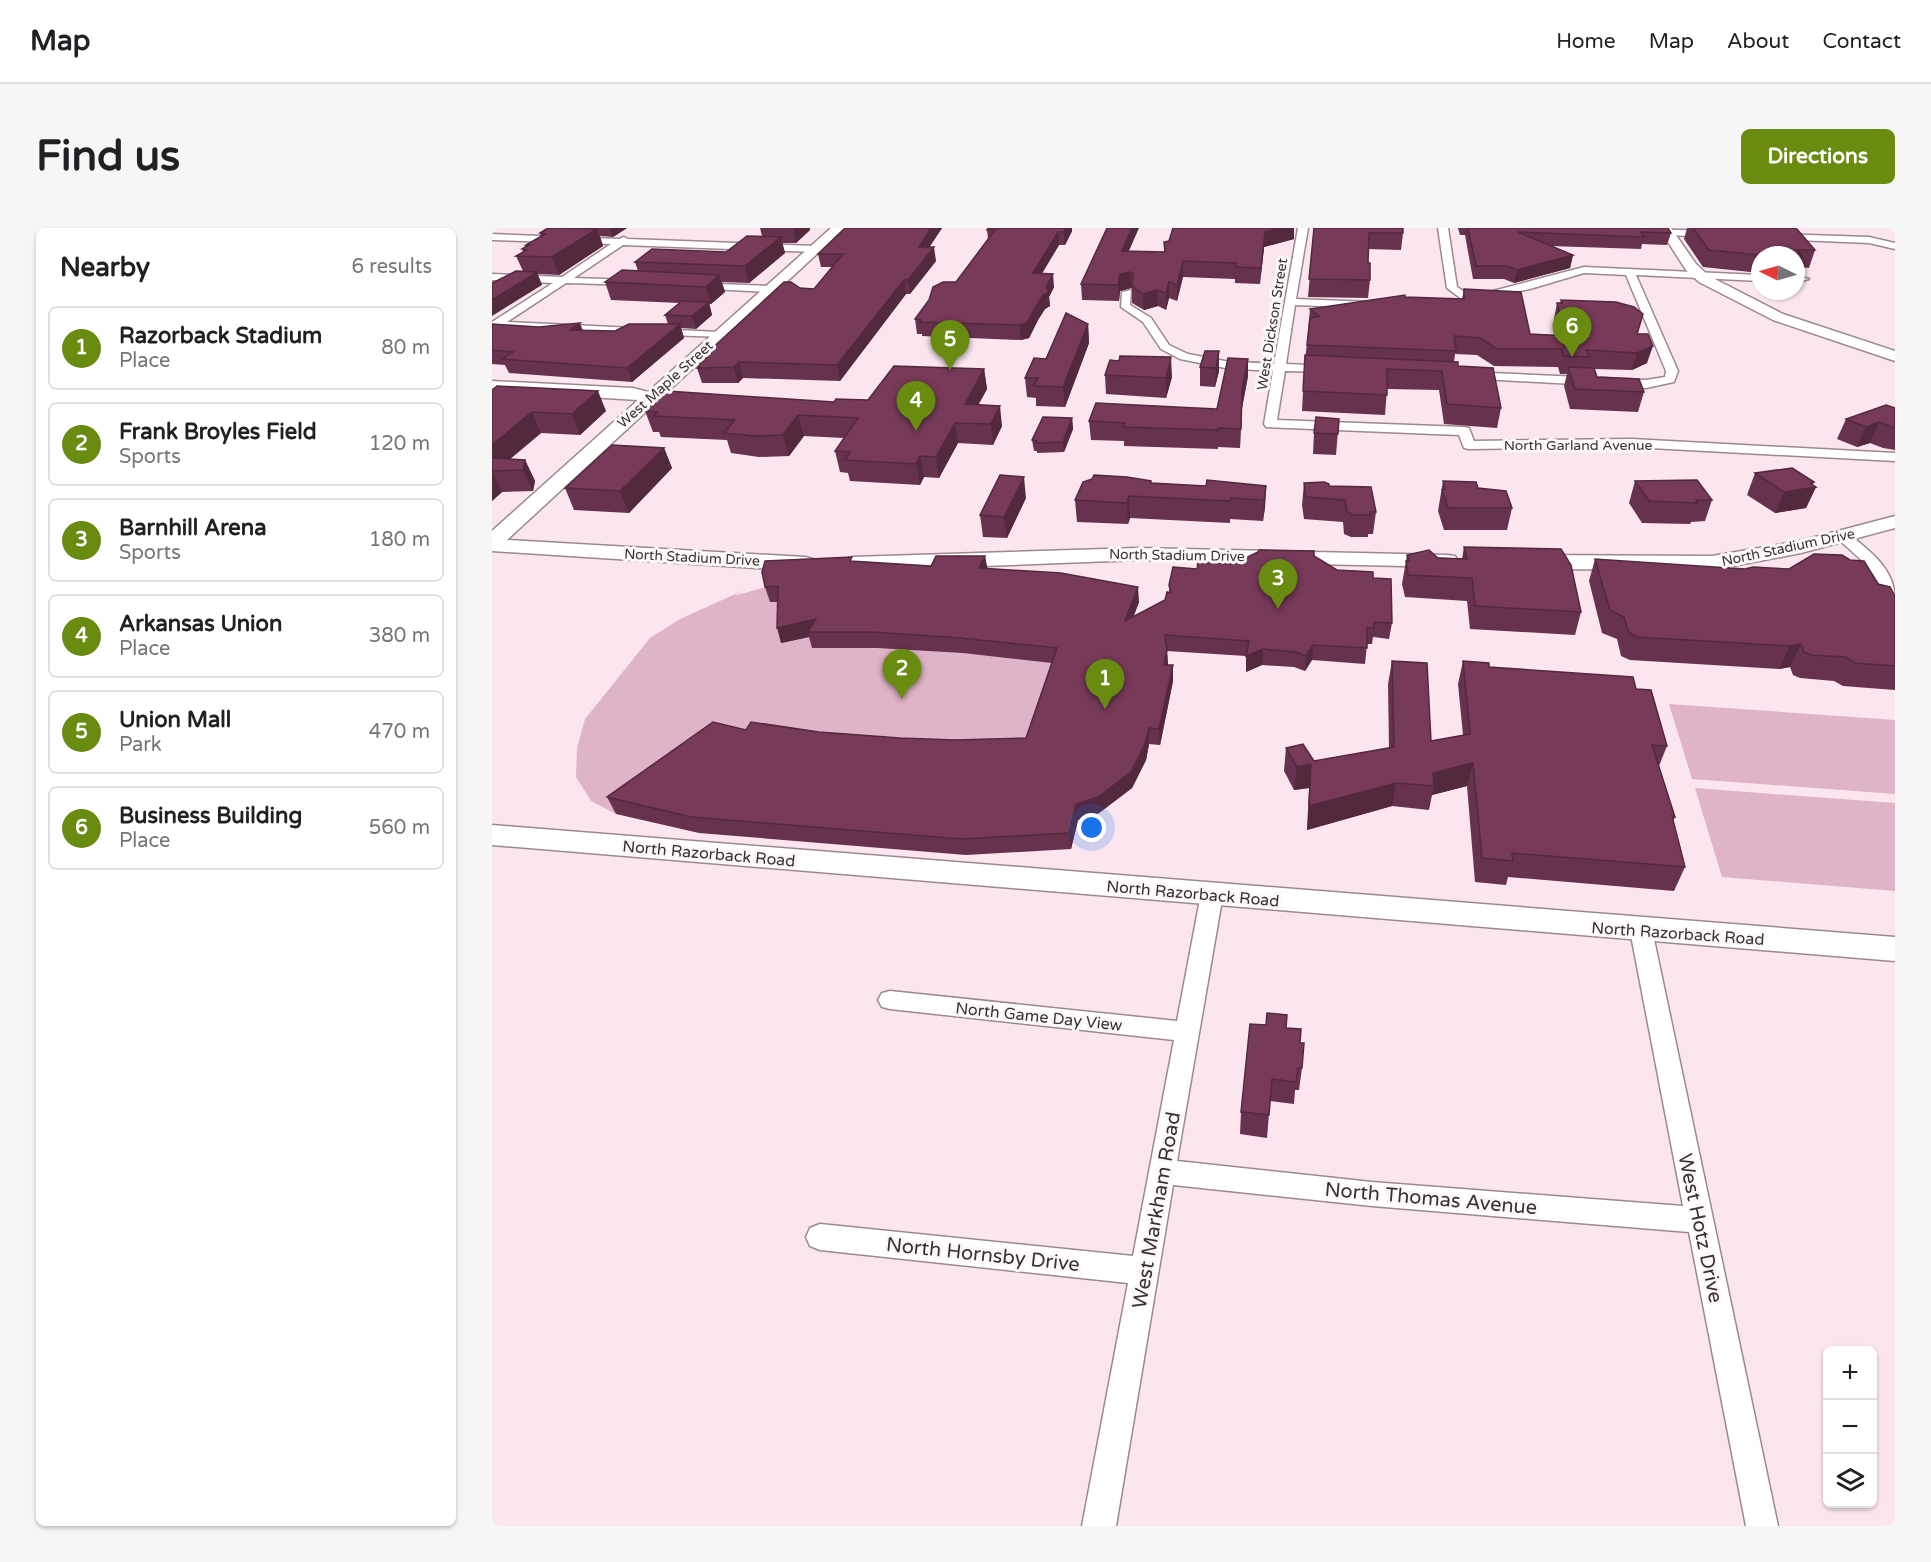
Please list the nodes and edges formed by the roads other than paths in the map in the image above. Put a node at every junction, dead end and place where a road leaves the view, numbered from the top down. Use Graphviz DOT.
graph roads {
  1 [pos="497,228"];
  2 [pos="839,228"];
  3 [pos="1304,228"];
  4 [pos="1443,228"];
  5 [pos="1869,228"];
  6 [pos="1666,230"];
  7 [pos="492,231"];
  8 [pos="636,232"];
  9 [pos="1636,232"];
  10 [pos="1726,235"];
  11 [pos="1761,236"];
  12 [pos="492,237"];
  13 [pos="622,241"];
  14 [pos="1891,245"];
  15 [pos="815,249"];
  16 [pos="1895,252"];
  17 [pos="1629,271"];
  18 [pos="1697,274"];
  19 [pos="492,277"];
  20 [pos="1751,277"];
  21 [pos="564,280"];
  22 [pos="641,284"];
  23 [pos="688,286"];
  24 [pos="770,289"];
  25 [pos="1127,292"];
  26 [pos="1467,298"];
  27 [pos="1445,301"];
  28 [pos="1290,302"];
  29 [pos="1380,306"];
  30 [pos="493,326"];
  31 [pos="719,334"];
  32 [pos="1895,356"];
  33 [pos="1281,367"];
  34 [pos="1350,370"];
  35 [pos="1455,375"];
  36 [pos="492,386"];
  37 [pos="492,395"];
  38 [pos="649,398"];
  39 [pos="1270,424"];
  40 [pos="1895,457"];
  41 [pos="1895,522"];
  42 [pos="1843,536"];
  43 [pos="492,543"];
  44 [pos="1472,561"];
  45 [pos="1506,562"];
  46 [pos="1895,596"];
  47 [pos="492,835"];
  48 [pos="1212,894"];
  49 [pos="1641,930"];
  50 [pos="1895,949"];
  51 [pos="890,1000"];
  52 [pos="1188,1032"];
  53 [pos="1163,1172"];
  54 [pos="1699,1220"];
  55 [pos="820,1238"];
  56 [pos="1145,1271"];
  57 [pos="1099,1526"];
  58 [pos="1762,1526"];
  1 -- 7 [label="street"];
  2 -- 15 [label="street, West Maple Street"];
  3 -- 28 [label="street, West Dickson Street"];
  4 -- 26 [label="street"];
  5 -- 14 [label="street"];
  6 -- 9 [label="street"];
  6 -- 10 [label="street"];
  6 -- 18 [label="street"];
  8 -- 13 [label="street"];
  11 -- 14 [label="street"];
  12 -- 13 [label="street"];
  13 -- 15 [label="street"];
  13 -- 21 [label="street"];
  14 -- 16 [label="street"];
  15 -- 24 [label="street, West Maple Street"];
  17 -- 18 [label="street"];
  17 -- 26 [label="street"];
  17 -- 35 [label="street"];
  18 -- 20 [label="street"];
  18 -- 32 [label="street"];
  19 -- 21 [label="street"];
  21 -- 22 [label="street"];
  21 -- 30 [label="street"];
  23 -- 24 [label="street"];
  24 -- 31 [label="street, West Maple Street"];
  25 -- 33 [label="street"];
  26 -- 27 [label="street"];
  28 -- 29 [label="street"];
  28 -- 33 [label="street, West Dickson Street"];
  30 -- 31 [label="street"];
  31 -- 38 [label="street, West Maple Street"];
  33 -- 34 [label="street"];
  33 -- 39 [label="street, West Dickson Street"];
  36 -- 38 [label="street"];
  37 -- 38 [label="street"];
  38 -- 43 [label="street, West Maple Street"];
  39 -- 40 [label="street, North Garland Avenue"];
  41 -- 42 [label="street, North Stadium Drive"];
  42 -- 45 [label="street, North Stadium Drive"];
  42 -- 46 [label="street"];
  43 -- 44 [label="street, North Stadium Drive"];
  47 -- 48 [label="street, North Razorback Road"];
  48 -- 49 [label="street, North Razorback Road"];
  48 -- 52 [label="street, West Markham Road"];
  49 -- 50 [label="street, North Razorback Road"];
  49 -- 54 [label="street, West Hotz Drive"];
  51 -- 52 [label="street, North Game Day View"];
  52 -- 53 [label="street, West Markham Road"];
  53 -- 54 [label="street, North Thomas Avenue"];
  53 -- 56 [label="street, West Markham Road"];
  54 -- 58 [label="street, West Hotz Drive"];
  55 -- 56 [label="street, North Hornsby Drive"];
  56 -- 57 [label="street, West Markham Road"];
}
